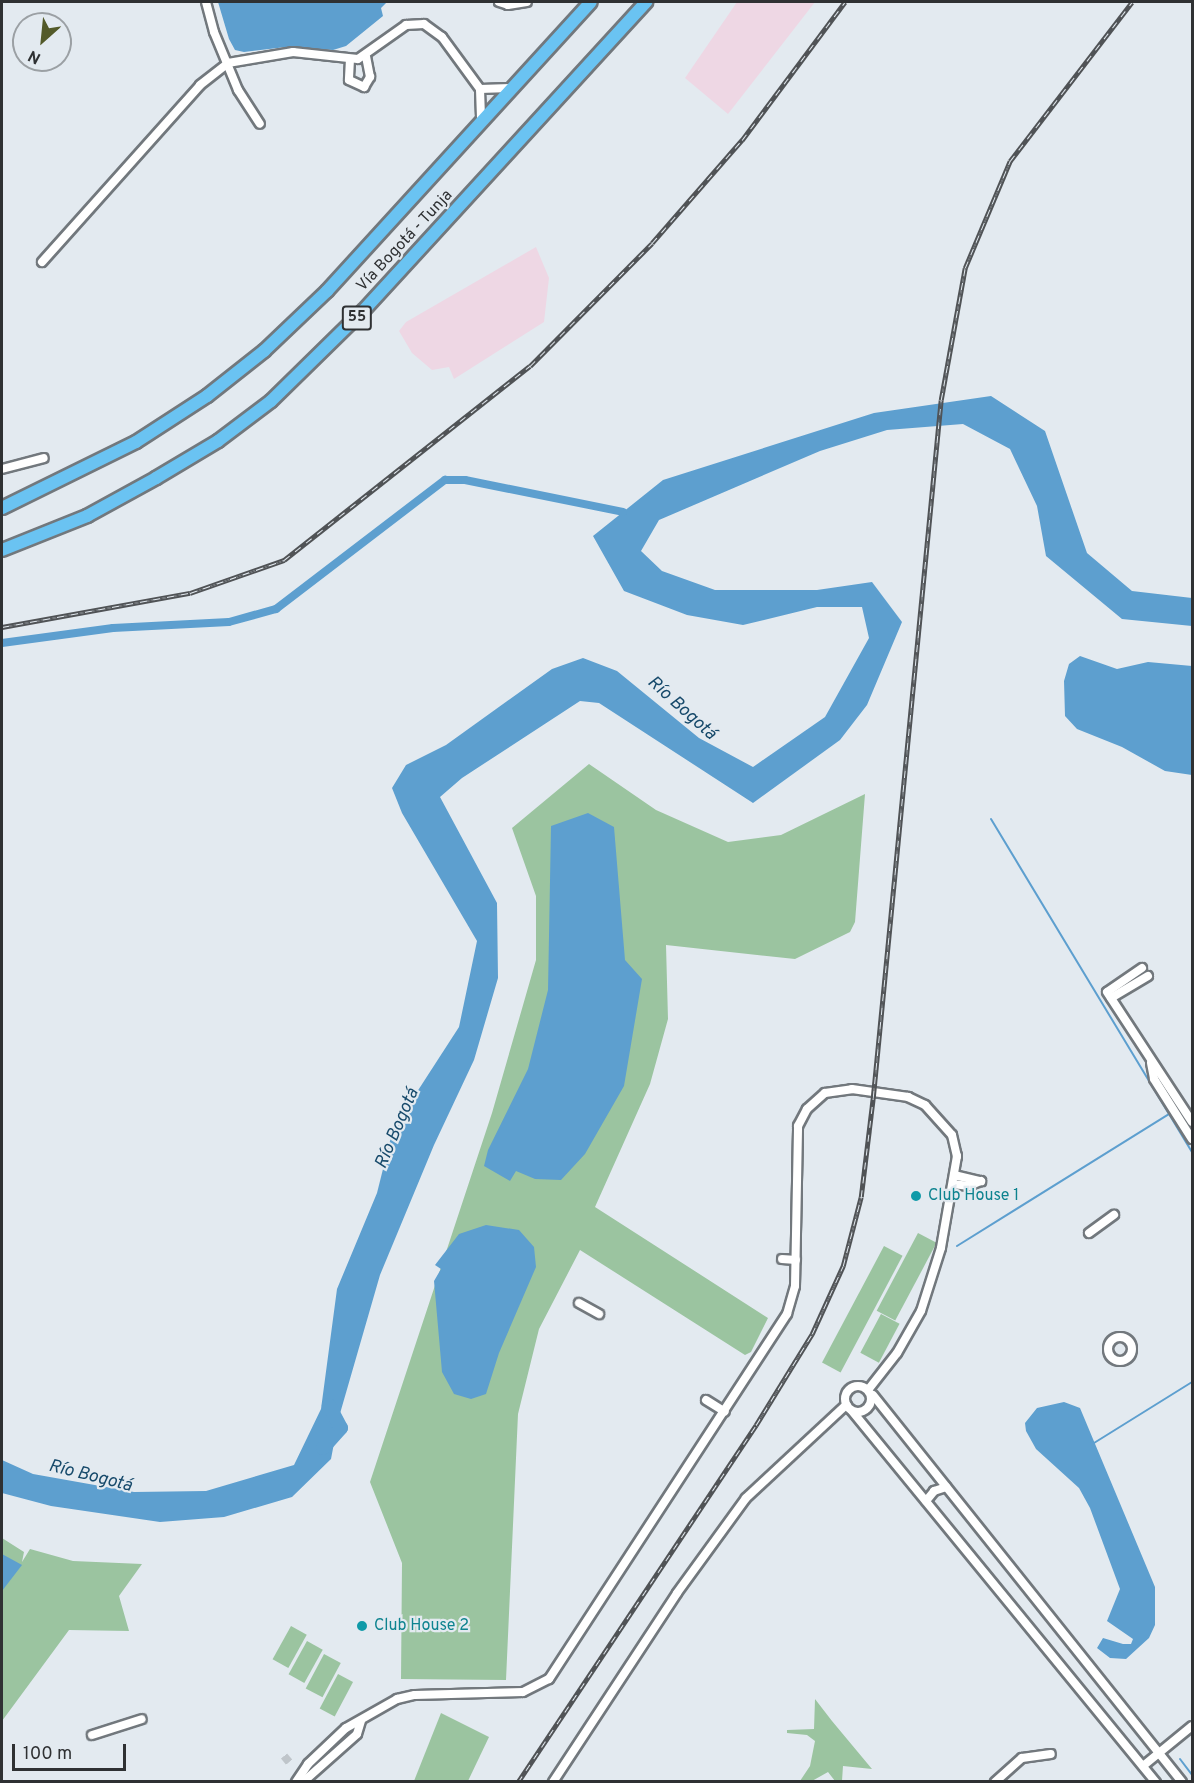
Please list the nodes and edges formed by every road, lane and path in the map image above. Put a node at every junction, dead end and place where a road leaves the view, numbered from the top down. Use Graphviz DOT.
graph roads {
  1 [pos="207,2"];
  2 [pos="499,2"];
  3 [pos="527,2"];
  4 [pos="591,2"];
  5 [pos="646,2"];
  6 [pos="366,57"];
  7 [pos="350,59"];
  8 [pos="228,63"];
  9 [pos="510,88"];
  10 [pos="480,89"];
  11 [pos="481,121"];
  12 [pos="260,124"];
  13 [pos="42,262"];
  14 [pos="44,458"];
  15 [pos="2,469"];
  16 [pos="2,508"];
  17 [pos="2,550"];
  18 [pos="1142,968"];
  19 [pos="1148,976"];
  20 [pos="1109,995"];
  21 [pos="1151,1062"];
  22 [pos="1192,1122"];
  23 [pos="1192,1139"];
  24 [pos="1114,1215"];
  25 [pos="1089,1233"];
  26 [pos="782,1259"];
  27 [pos="796,1260"];
  28 [pos="579,1303"];
  29 [pos="599,1314"];
  30 [pos="870,1392"];
  31 [pos="706,1400"];
  32 [pos="849,1408"];
  33 [pos="725,1412"];
  34 [pos="946,1487"];
  35 [pos="926,1501"];
  36 [pos="142,1719"];
  37 [pos="361,1721"];
  38 [pos="1192,1726"];
  39 [pos="92,1735"];
  40 [pos="1159,1753"];
  41 [pos="1051,1754"];
  42 [pos="1143,1766"];
  43 [pos="296,1782"];
  44 [pos="303,1782"];
  45 [pos="553,1782"];
  46 [pos="995,1782"];
  47 [pos="1155,1782"];
  48 [pos="1182,1782"];
  1 -- 8 [label="street"];
  2 -- 3 [label="street"];
  4 -- 9 [label="highway, Vía Bogotá - Tunja / 55"];
  5 -- 17 [label="highway, Vía Bogotá - Tunja / 55"];
  6 -- 7 [label="street"];
  6 -- 7 [label="street"];
  6 -- 10 [label="street"];
  7 -- 8 [label="street"];
  8 -- 12 [label="street"];
  8 -- 13 [label="street"];
  9 -- 10 [label="street"];
  9 -- 11 [label="highway, Vía Bogotá - Tunja / 55"];
  10 -- 11 [label="street"];
  11 -- 16 [label="highway, Vía Bogotá - Tunja / 55"];
  14 -- 15 [label="street"];
  18 -- 20 [label="street"];
  19 -- 20 [label="street"];
  20 -- 21 [label="street"];
  21 -- 22 [label="street"];
  21 -- 23 [label="street"];
  24 -- 25 [label="street"];
  26 -- 27 [label="street"];
  27 -- 30 [label="street"];
  27 -- 33 [label="street"];
  28 -- 29 [label="street"];
  30 -- 32 [label="street"];
  30 -- 32 [label="street"];
  30 -- 34 [label="street"];
  31 -- 33 [label="street"];
  32 -- 35 [label="street"];
  32 -- 45 [label="street"];
  33 -- 37 [label="street"];
  34 -- 35 [label="street"];
  34 -- 40 [label="street"];
  35 -- 42 [label="street"];
  36 -- 39 [label="street"];
  37 -- 43 [label="street"];
  37 -- 44 [label="street"];
  38 -- 40 [label="street"];
  40 -- 42 [label="street"];
  40 -- 48 [label="street"];
  41 -- 46 [label="street"];
  42 -- 47 [label="street"];
}
